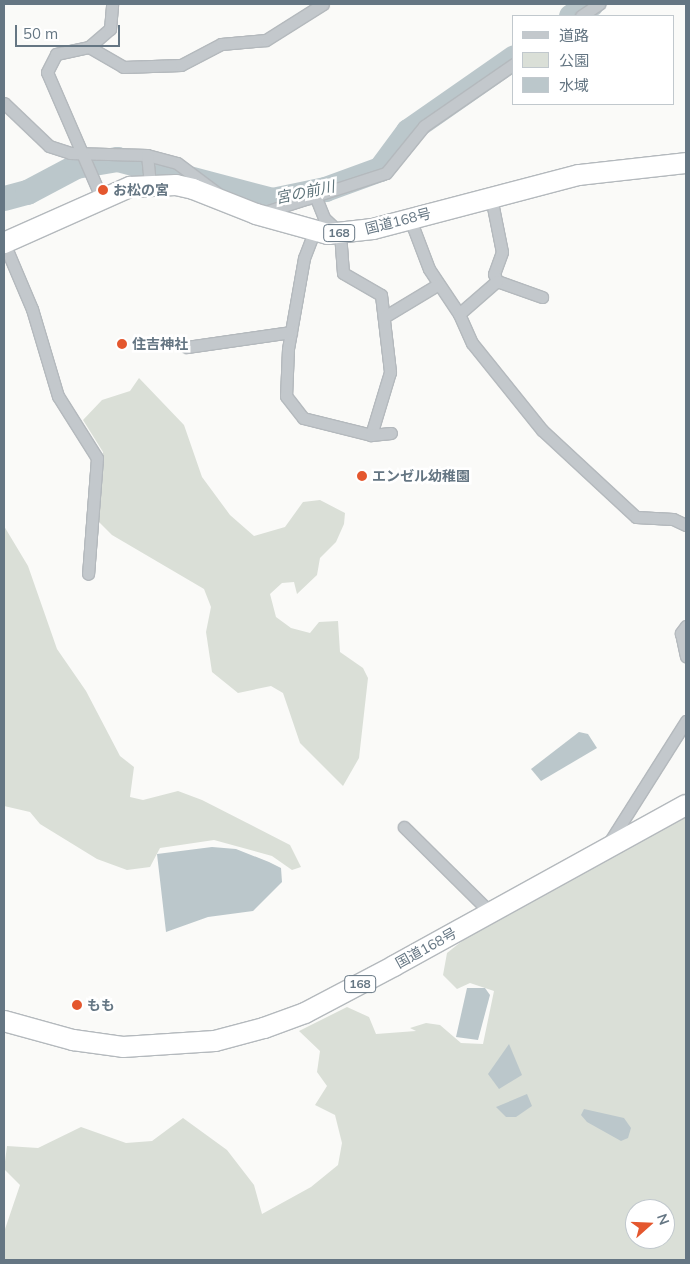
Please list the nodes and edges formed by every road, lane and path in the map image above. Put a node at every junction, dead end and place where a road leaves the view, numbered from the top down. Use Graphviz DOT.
graph roads {
  1 [pos="112,4"];
  2 [pos="599,4"];
  3 [pos="317,5"];
  4 [pos="582,15"];
  5 [pos="88,47"];
  6 [pos="512,65"];
  7 [pos="4,103"];
  8 [pos="82,153"];
  9 [pos="147,156"];
  10 [pos="686,163"];
  11 [pos="150,185"];
  12 [pos="101,197"];
  13 [pos="491,197"];
  14 [pos="316,198"];
  15 [pos="234,206"];
  16 [pos="256,214"];
  17 [pos="410,219"];
  18 [pos="314,232"];
  19 [pos="340,233"];
  20 [pos="4,243"];
  21 [pos="496,281"];
  22 [pos="437,285"];
  23 [pos="542,298"];
  24 [pos="459,314"];
  25 [pos="384,317"];
  26 [pos="291,332"];
  27 [pos="187,347"];
  28 [pos="391,434"];
  29 [pos="371,435"];
  30 [pos="686,525"];
  31 [pos="88,574"];
  32 [pos="686,626"];
  33 [pos="686,656"];
  34 [pos="686,721"];
  35 [pos="686,805"];
  36 [pos="404,827"];
  37 [pos="606,848"];
  38 [pos="490,912"];
  39 [pos="4,1021"];
  1 -- 5 [label="street"];
  2 -- 4 [label="street"];
  3 -- 5 [label="street"];
  5 -- 8 [label="street"];
  6 -- 14 [label="street"];
  7 -- 8 [label="street"];
  8 -- 9 [label="street"];
  8 -- 12 [label="street"];
  9 -- 11 [label="street"];
  9 -- 15 [label="street"];
  10 -- 13 [label="highway, 国道168号 / 168"];
  11 -- 12 [label="highway, 国道168号 / 168"];
  11 -- 15 [label="highway, 国道168号 / 168"];
  12 -- 20 [label="highway, 国道168号 / 168"];
  13 -- 17 [label="highway, 国道168号 / 168"];
  13 -- 21 [label="street"];
  14 -- 16 [label="street"];
  14 -- 19 [label="street"];
  15 -- 16 [label="highway, 国道168号 / 168"];
  16 -- 18 [label="highway, 国道168号 / 168"];
  17 -- 19 [label="highway, 国道168号 / 168"];
  17 -- 22 [label="street"];
  18 -- 19 [label="highway, 国道168号 / 168"];
  18 -- 26 [label="street"];
  19 -- 25 [label="street"];
  20 -- 31 [label="street"];
  21 -- 23 [label="street"];
  21 -- 24 [label="street"];
  22 -- 24 [label="street"];
  22 -- 25 [label="street"];
  24 -- 30 [label="street"];
  25 -- 29 [label="street"];
  26 -- 27 [label="street"];
  26 -- 29 [label="street"];
  28 -- 29 [label="street"];
  32 -- 33 [label="street"];
  34 -- 37 [label="street"];
  35 -- 37 [label="highway, 国道168号 / 168"];
  36 -- 38 [label="street"];
  37 -- 38 [label="highway, 国道168号 / 168"];
  38 -- 39 [label="highway, 国道168号 / 168"];
}
